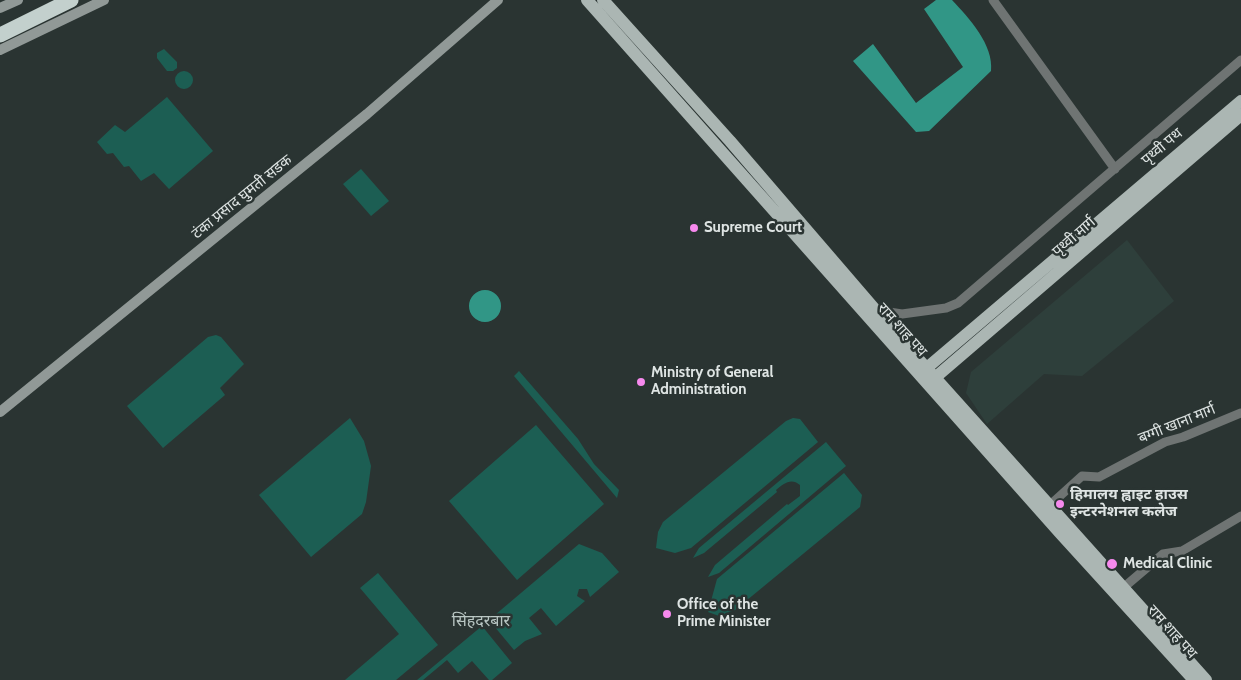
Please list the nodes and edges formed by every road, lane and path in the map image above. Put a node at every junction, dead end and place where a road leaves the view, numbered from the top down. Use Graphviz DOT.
graph roads {
  1 [pos="18,0"];
  2 [pos="48,0"];
  3 [pos="71,0"];
  4 [pos="104,0"];
  5 [pos="498,0"];
  6 [pos="588,0"];
  7 [pos="603,0"];
  8 [pos="993,0"];
  9 [pos="0,8"];
  10 [pos="0,23"];
  11 [pos="0,35"];
  12 [pos="0,50"];
  13 [pos="1241,60"];
  14 [pos="1241,101"];
  15 [pos="1241,115"];
  16 [pos="1113,171"];
  17 [pos="1134,199"];
  18 [pos="876,310"];
  19 [pos="928,376"];
  20 [pos="0,412"];
  21 [pos="1241,413"];
  22 [pos="1050,506"];
  23 [pos="1241,516"];
  24 [pos="1123,588"];
  25 [pos="1194,680"];
  26 [pos="1206,680"];
  1 -- 9 [label="street"];
  2 -- 10 [label="highway"];
  3 -- 11 [label="highway"];
  4 -- 12 [label="street"];
  5 -- 20 [label="street, टंका प्रसाद घुमती सडक"];
  6 -- 19 [label="main road, राम शाह पथ"];
  7 -- 18 [label="main road, राम शाह पथ"];
  8 -- 16 [label="street"];
  13 -- 16 [label="street"];
  14 -- 17 [label="main road, पृथ्वी पथ"];
  15 -- 17 [label="main road, पृथ्वी मार्ग"];
  16 -- 18 [label="street"];
  17 -- 19 [label="main road, पृथ्वी मार्ग"];
  18 -- 19 [label="main road, राम शाह पथ"];
  19 -- 22 [label="main road, राम शाह पथ"];
  19 -- 25 [label="main road, राम शाह पथ"];
  21 -- 22 [label="street, बग्गी खाना मार्ग"];
  22 -- 24 [label="main road, राम शाह पथ"];
  23 -- 24 [label="street"];
  24 -- 26 [label="main road, राम शाह पथ"];
}
